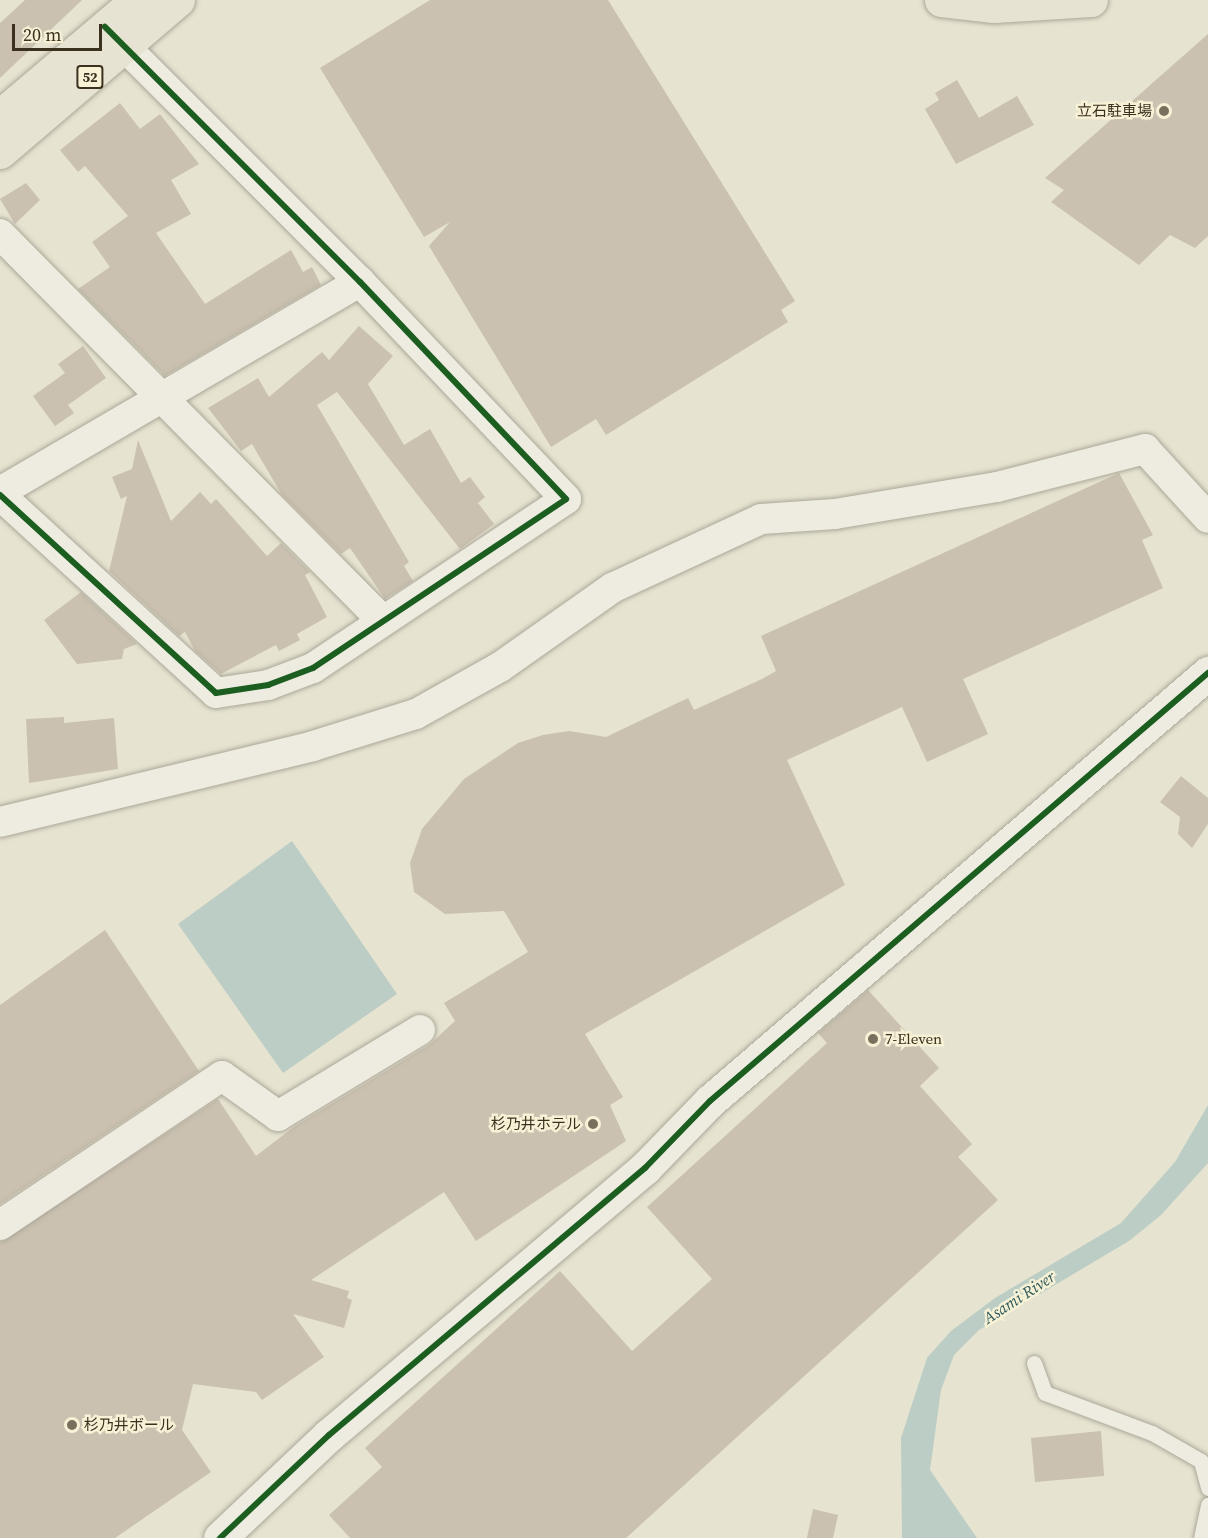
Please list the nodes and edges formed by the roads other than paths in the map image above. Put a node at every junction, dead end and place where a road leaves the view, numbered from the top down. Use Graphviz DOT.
graph roads {
  1 [pos="137,0"];
  2 [pos="178,0"];
  3 [pos="941,0"];
  4 [pos="1091,0"];
  5 [pos="115,36"];
  6 [pos="0,116"];
  7 [pos="0,152"];
  8 [pos="0,234"];
  9 [pos="360,282"];
  10 [pos="160,398"];
  11 [pos="0,493"];
  12 [pos="1208,518"];
  13 [pos="383,621"];
  14 [pos="1208,673"];
  15 [pos="0,822"];
  16 [pos="420,1030"];
  17 [pos="0,1225"];
  18 [pos="1034,1363"];
  19 [pos="1208,1488"];
  20 [pos="1208,1505"];
  21 [pos="220,1538"];
  22 [pos="1201,1538"];
  1 -- 5 [label="main road, 52"];
  2 -- 5 [label="main road, 52"];
  3 -- 4 [label="main road"];
  5 -- 6 [label="main road, 52"];
  5 -- 7 [label="main road, 52"];
  5 -- 9 [label="street"];
  8 -- 10 [label="street"];
  9 -- 10 [label="street"];
  9 -- 13 [label="street"];
  10 -- 11 [label="street"];
  10 -- 13 [label="street"];
  11 -- 13 [label="street"];
  12 -- 15 [label="street"];
  14 -- 21 [label="street"];
  16 -- 17 [label="street"];
  18 -- 19 [label="lane"];
  20 -- 22 [label="lane"];
}
